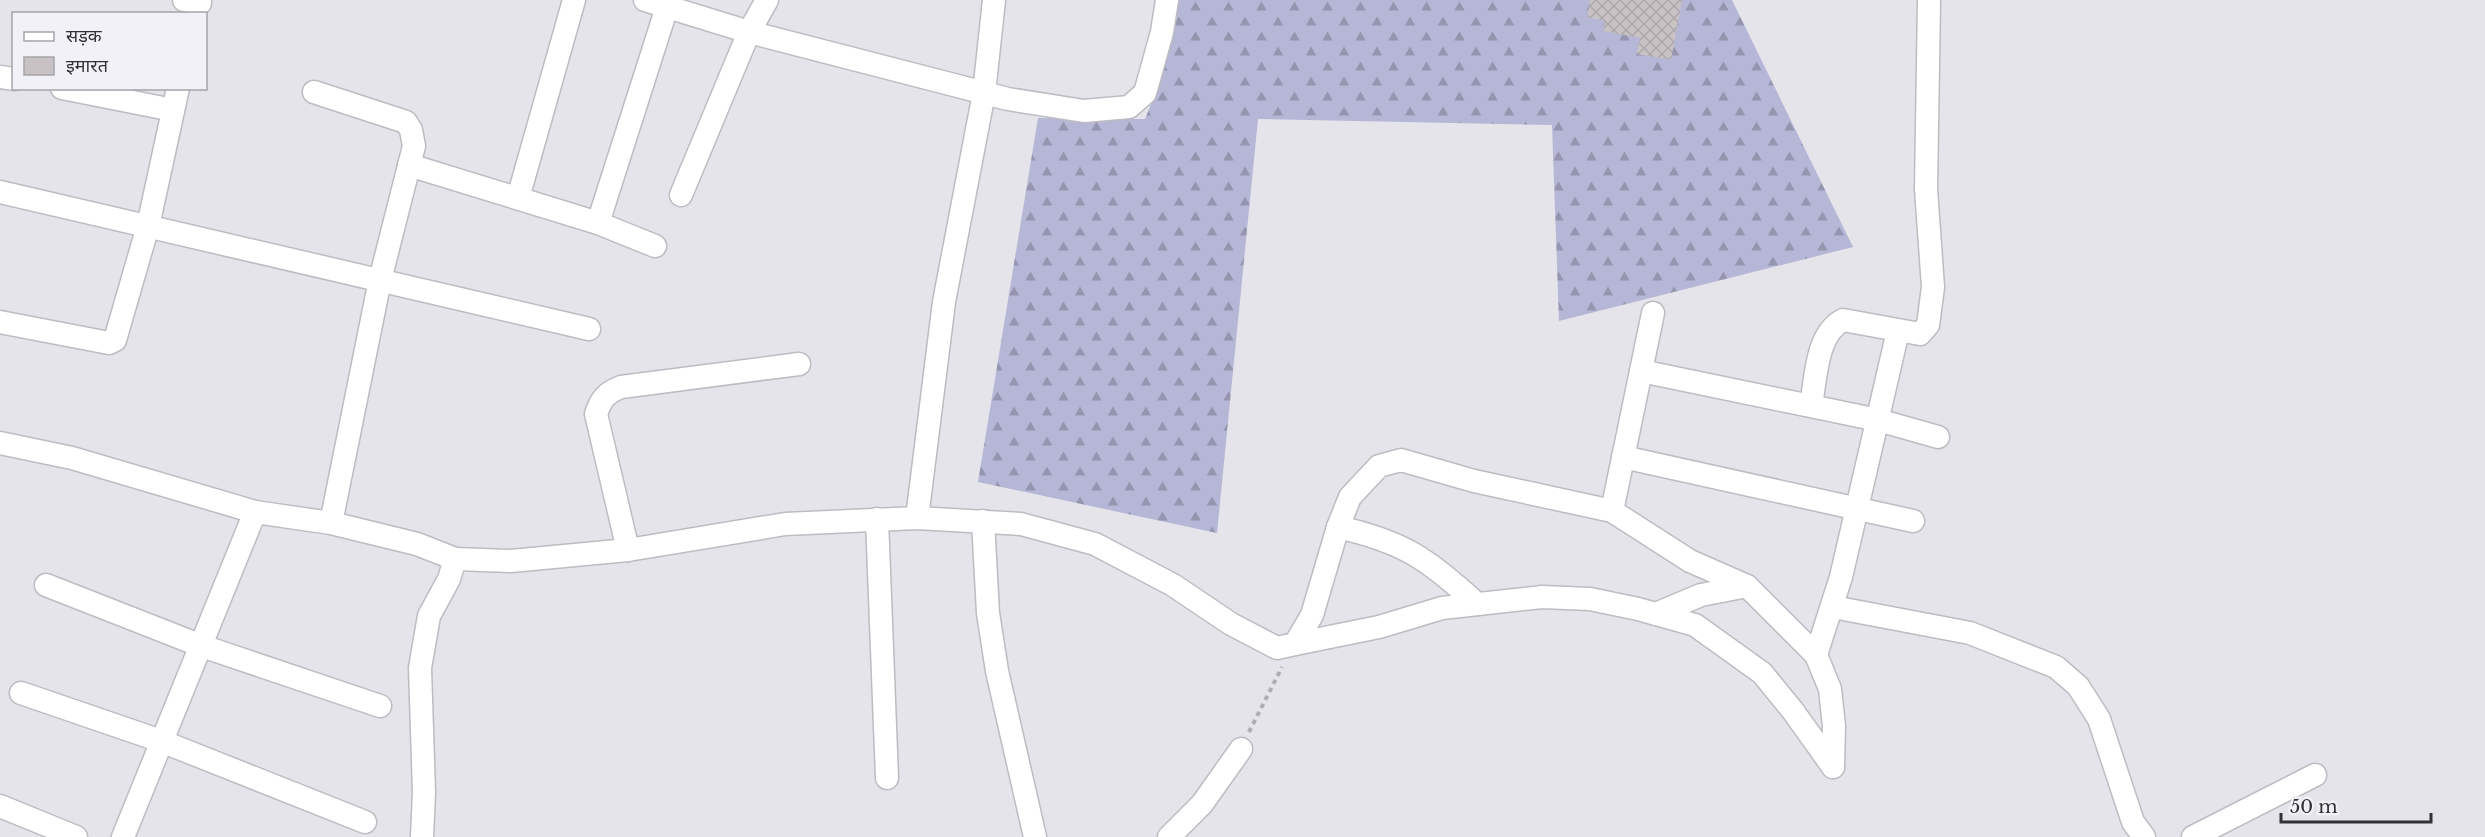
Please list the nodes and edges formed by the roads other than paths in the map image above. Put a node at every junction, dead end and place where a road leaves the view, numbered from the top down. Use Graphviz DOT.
graph roads {
  1 [pos="574,0"];
  2 [pos="645,0"];
  3 [pos="767,0"];
  4 [pos="994,0"];
  5 [pos="1167,0"];
  6 [pos="1929,0"];
  7 [pos="666,7"];
  8 [pos="749,32"];
  9 [pos="83,90"];
  10 [pos="314,92"];
  11 [pos="984,93"];
  12 [pos="176,99"];
  13 [pos="409,165"];
  14 [pos="0,192"];
  15 [pos="681,195"];
  16 [pos="518,198"];
  17 [pos="598,223"];
  18 [pos="148,226"];
  19 [pos="655,246"];
  20 [pos="380,280"];
  21 [pos="1653,313"];
  22 [pos="0,322"];
  23 [pos="589,329"];
  24 [pos="1898,331"];
  25 [pos="799,364"];
  26 [pos="1641,372"];
  27 [pos="1811,405"];
  28 [pos="1878,420"];
  29 [pos="1938,437"];
  30 [pos="0,443"];
  31 [pos="1623,457"];
  32 [pos="1857,509"];
  33 [pos="1612,511"];
  34 [pos="255,512"];
  35 [pos="917,518"];
  36 [pos="877,519"];
  37 [pos="983,521"];
  38 [pos="1913,521"];
  39 [pos="331,524"];
  40 [pos="1338,527"];
  41 [pos="628,550"];
  42 [pos="455,559"];
  43 [pos="46,585"];
  44 [pos="1747,586"];
  45 [pos="1477,604"];
  46 [pos="1833,607"];
  47 [pos="1656,614"];
  48 [pos="1295,644"];
  49 [pos="199,645"];
  50 [pos="1816,655"];
  51 [pos="21,693"];
  52 [pos="380,705"];
  53 [pos="161,741"];
  54 [pos="1241,749"];
  55 [pos="2315,775"];
  56 [pos="887,778"];
  57 [pos="0,806"];
  58 [pos="365,822"];
  59 [pos="76,837"];
  60 [pos="123,837"];
  61 [pos="422,837"];
  62 [pos="1035,837"];
  63 [pos="1168,837"];
  64 [pos="2144,837"];
  65 [pos="2193,837"];
  1 -- 16 [label="street"];
  2 -- 7 [label="street"];
  3 -- 8 [label="street"];
  4 -- 11 [label="street"];
  5 -- 11 [label="street"];
  6 -- 24 [label="street"];
  7 -- 8 [label="street"];
  7 -- 17 [label="street"];
  8 -- 11 [label="street"];
  8 -- 15 [label="street"];
  9 -- 12 [label="street"];
  10 -- 13 [label="street"];
  11 -- 35 [label="street"];
  12 -- 18 [label="street"];
  13 -- 16 [label="street"];
  13 -- 20 [label="street"];
  14 -- 18 [label="street"];
  16 -- 17 [label="street"];
  17 -- 19 [label="street"];
  18 -- 20 [label="street"];
  18 -- 22 [label="street"];
  20 -- 23 [label="street"];
  20 -- 39 [label="street"];
  21 -- 26 [label="street"];
  24 -- 27 [label="street"];
  24 -- 28 [label="street"];
  25 -- 41 [label="street"];
  26 -- 27 [label="street"];
  26 -- 31 [label="street"];
  27 -- 28 [label="street"];
  28 -- 29 [label="street"];
  28 -- 32 [label="street"];
  30 -- 34 [label="street"];
  31 -- 32 [label="street"];
  31 -- 33 [label="street"];
  32 -- 38 [label="street"];
  32 -- 46 [label="street"];
  33 -- 40 [label="street"];
  33 -- 44 [label="street"];
  34 -- 39 [label="street"];
  34 -- 49 [label="street"];
  35 -- 36 [label="street"];
  35 -- 37 [label="street"];
  36 -- 41 [label="street"];
  36 -- 56 [label="street"];
  37 -- 48 [label="street"];
  37 -- 62 [label="street"];
  39 -- 42 [label="street"];
  40 -- 45 [label="street"];
  40 -- 48 [label="street"];
  41 -- 42 [label="street"];
  42 -- 61 [label="street"];
  43 -- 49 [label="street"];
  44 -- 47 [label="street"];
  44 -- 50 [label="street"];
  45 -- 47 [label="street"];
  45 -- 48 [label="street"];
  46 -- 50 [label="street"];
  46 -- 64 [label="street"];
  47 -- 50 [label="street"];
  49 -- 52 [label="street"];
  49 -- 53 [label="street"];
  51 -- 53 [label="street"];
  53 -- 58 [label="street"];
  53 -- 60 [label="street"];
  54 -- 63 [label="street"];
  55 -- 65 [label="street"];
  57 -- 59 [label="street"];
}
